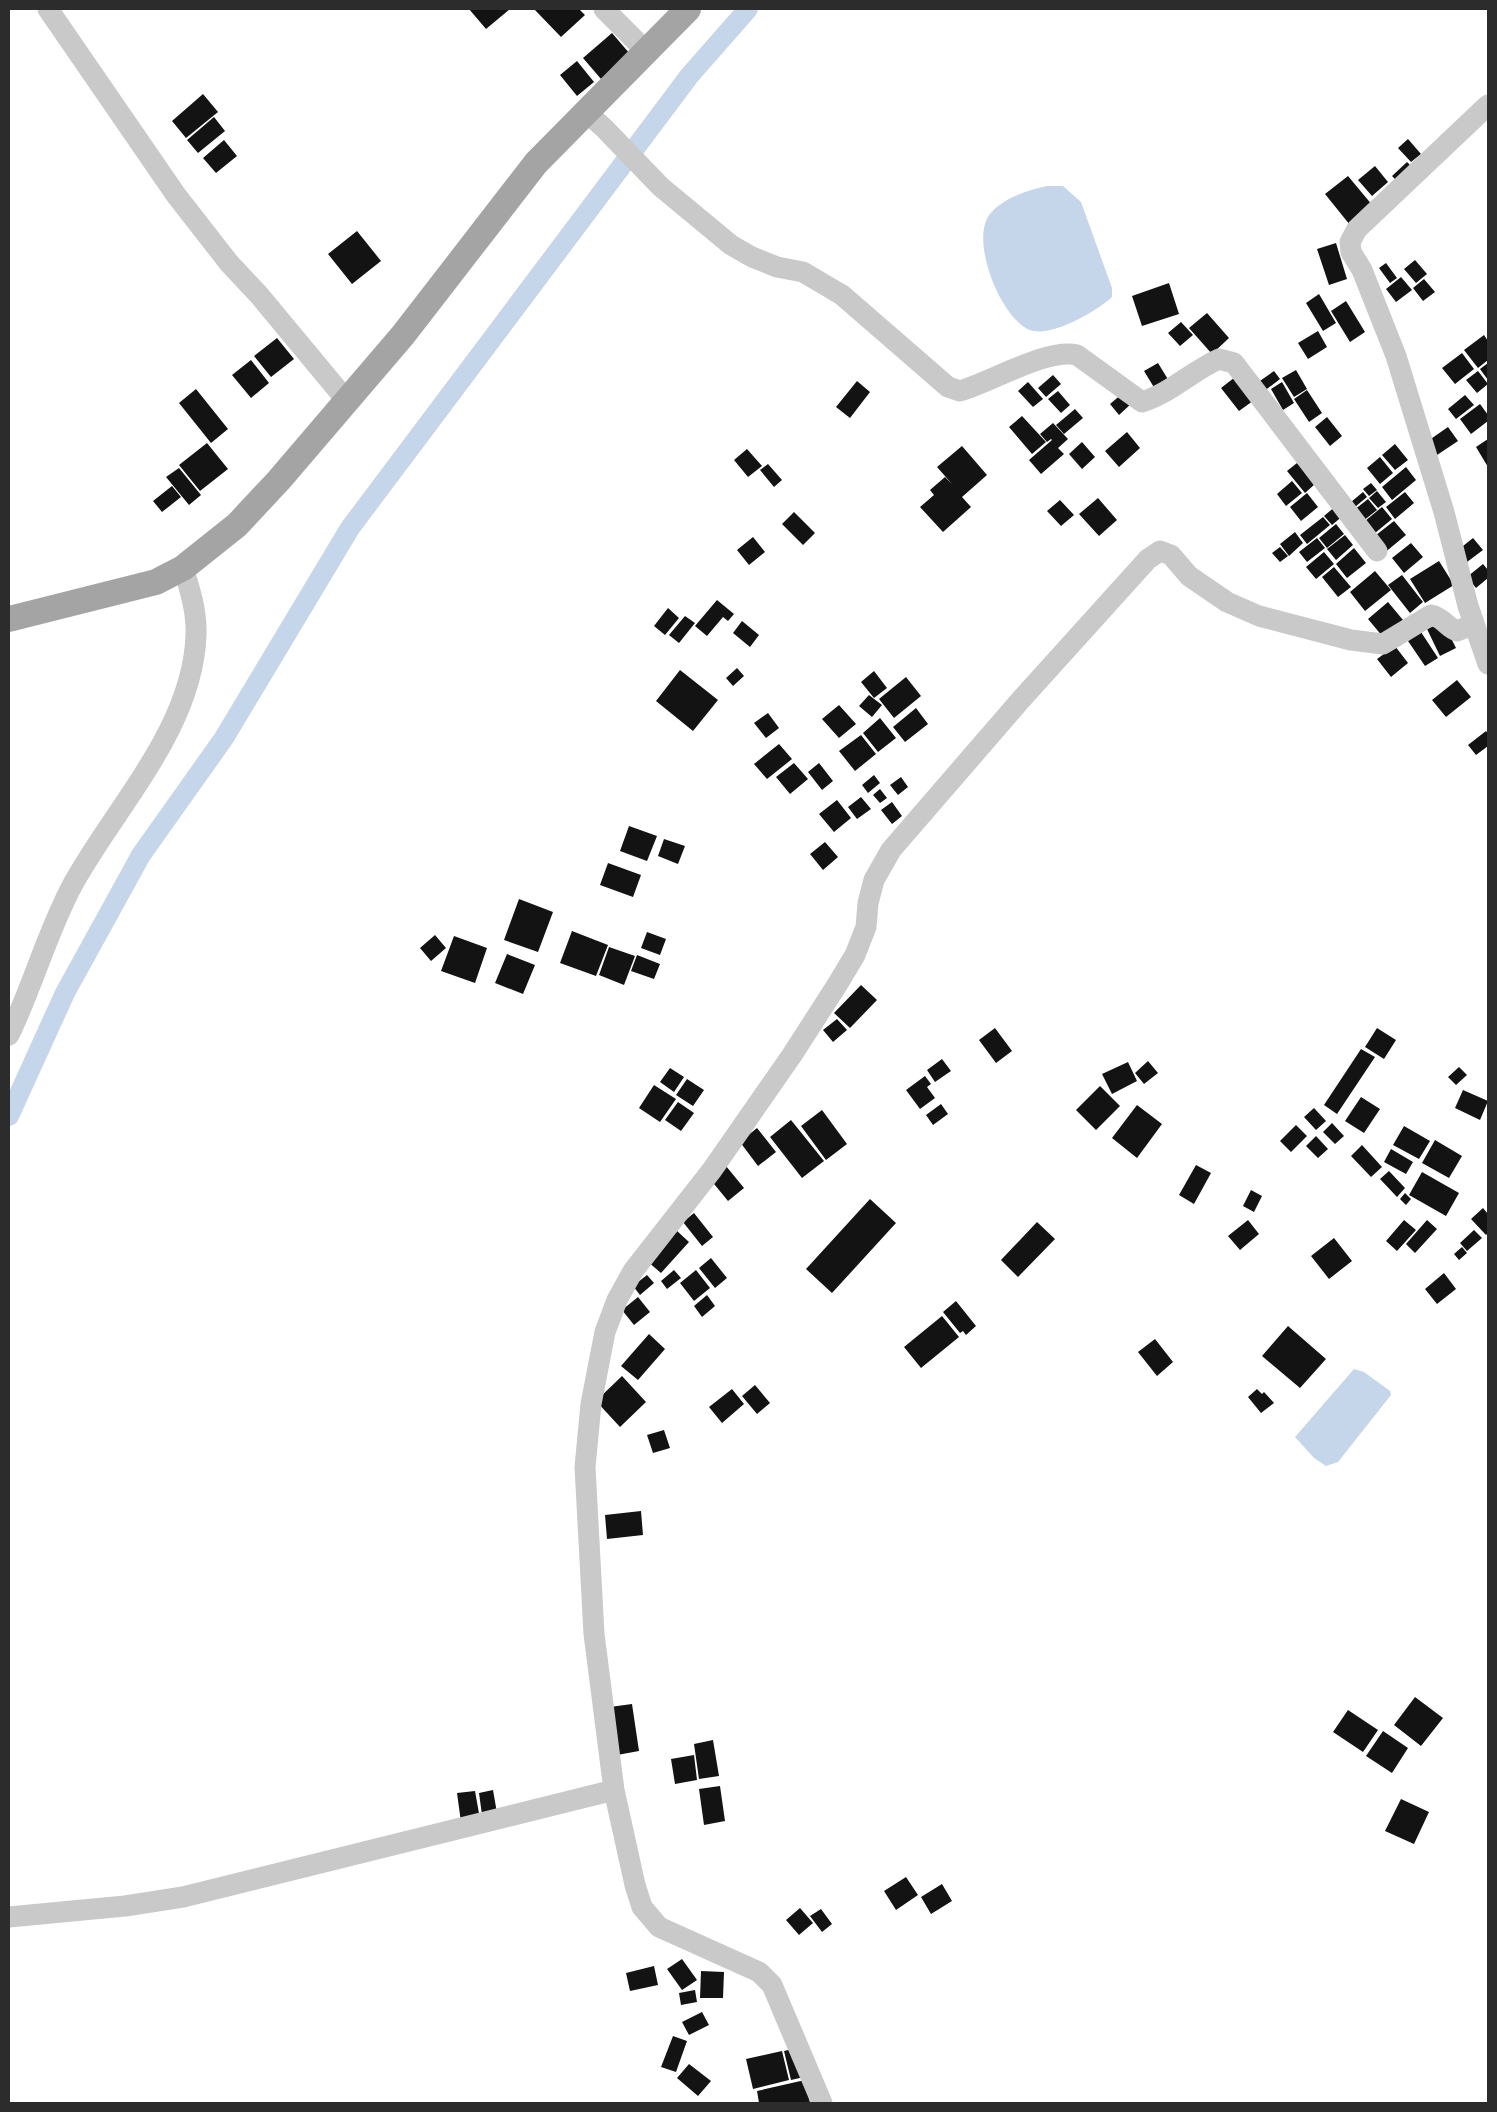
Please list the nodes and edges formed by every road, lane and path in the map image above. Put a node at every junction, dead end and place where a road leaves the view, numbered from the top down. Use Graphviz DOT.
graph roads {
  1 [pos="48,9"];
  2 [pos="604,9"];
  3 [pos="688,9"];
  4 [pos="646,51"];
  5 [pos="1488,105"];
  6 [pos="585,111"];
  7 [pos="347,402"];
  8 [pos="1377,551"];
  9 [pos="183,568"];
  10 [pos="9,620"];
  11 [pos="1474,624"];
  12 [pos="1488,664"];
  13 [pos="9,1035"];
  14 [pos="614,1790"];
  15 [pos="9,1917"];
  16 [pos="822,2103"];
  1 -- 7 [label="street"];
  2 -- 4 [label="street"];
  3 -- 4 [label="main road"];
  4 -- 6 [label="main road"];
  5 -- 11 [label="street"];
  6 -- 7 [label="main road"];
  6 -- 8 [label="street"];
  7 -- 9 [label="main road"];
  9 -- 10 [label="main road"];
  9 -- 13 [label="street"];
  11 -- 12 [label="street"];
  11 -- 14 [label="street"];
  14 -- 15 [label="street"];
  14 -- 16 [label="street"];
}
